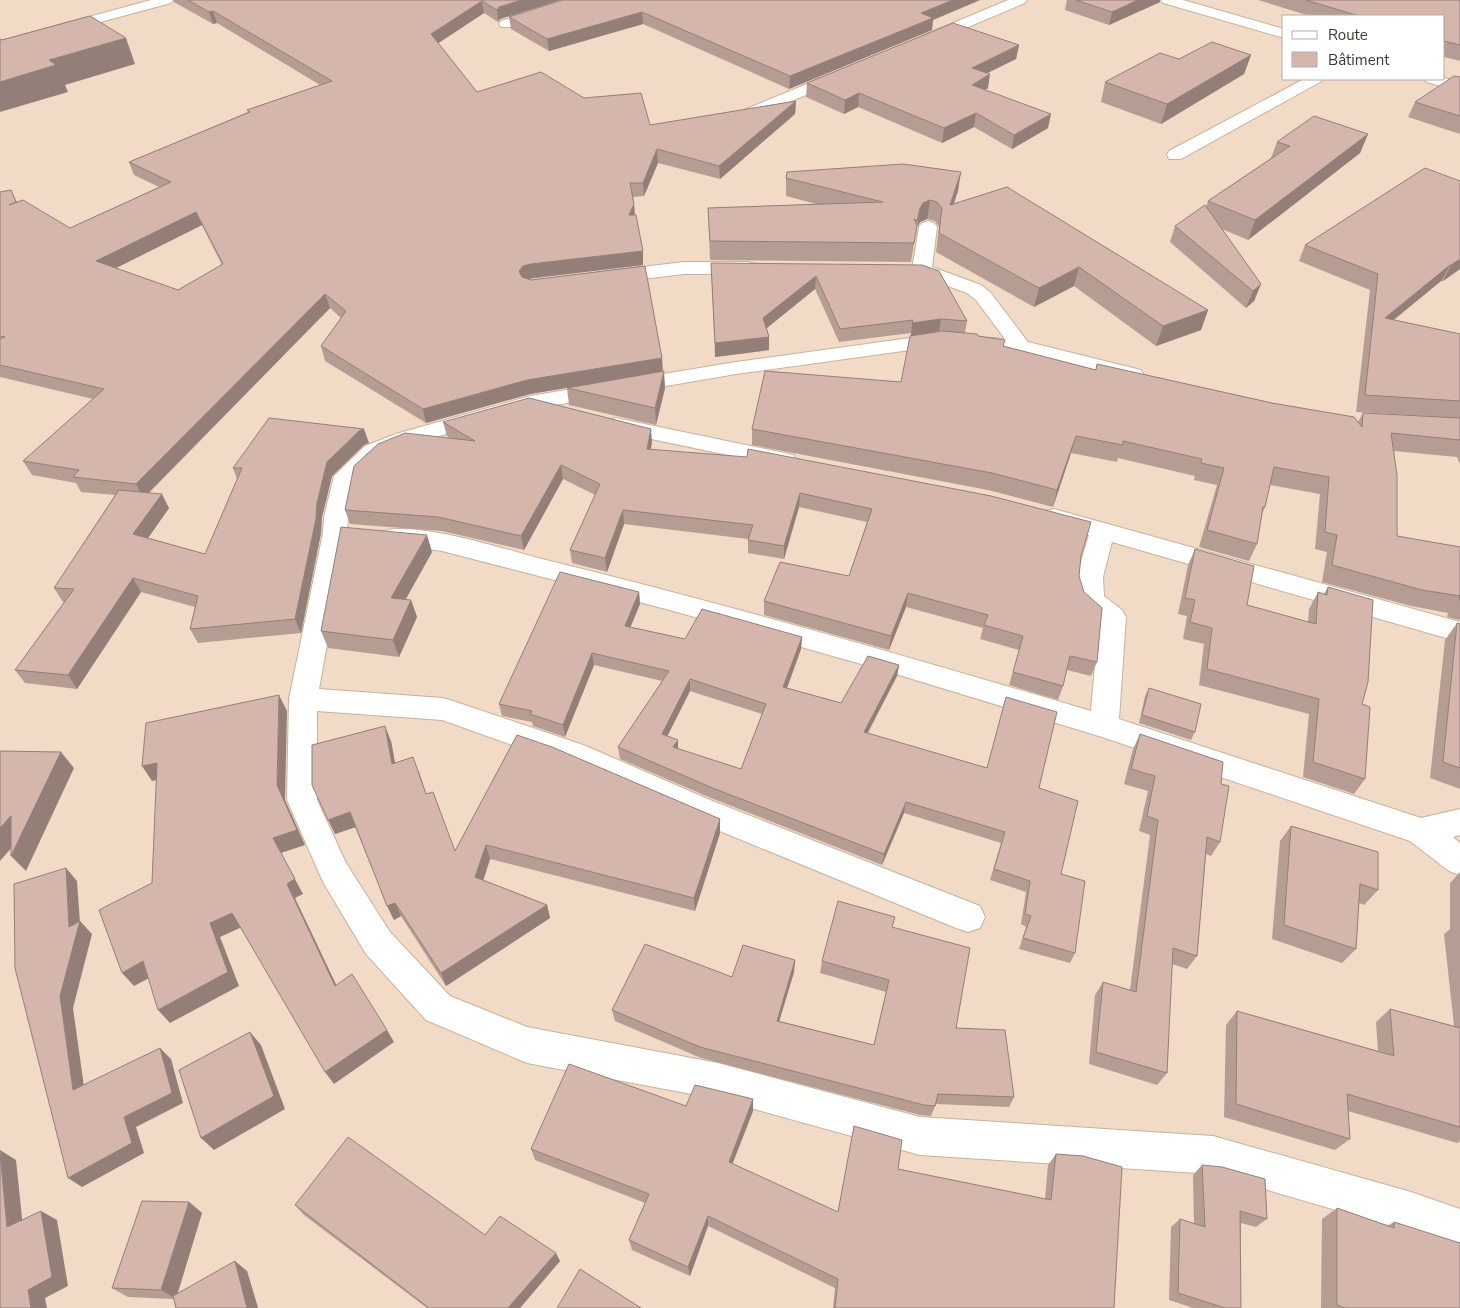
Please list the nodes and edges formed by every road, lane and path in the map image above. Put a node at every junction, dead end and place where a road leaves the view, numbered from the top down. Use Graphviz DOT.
graph roads {
  1 [pos="166,0"];
  2 [pos="580,0"];
  3 [pos="1020,0"];
  4 [pos="1179,1"];
  5 [pos="506,24"];
  6 [pos="1282,33"];
  7 [pos="0,45"];
  8 [pos="911,46"];
  9 [pos="856,69"];
  10 [pos="1313,80"];
  11 [pos="1436,80"];
  12 [pos="1460,87"];
  13 [pos="738,118"];
  14 [pos="1175,155"];
  15 [pos="928,227"];
  16 [pos="767,268"];
  17 [pos="589,279"];
  18 [pos="1021,346"];
  19 [pos="1156,380"];
  20 [pos="530,403"];
  21 [pos="810,466"];
  22 [pos="1036,512"];
  23 [pos="1103,530"];
  24 [pos="335,533"];
  25 [pos="1460,632"];
  26 [pos="303,699"];
  27 [pos="1104,726"];
  28 [pos="1460,822"];
  29 [pos="1421,830"];
  30 [pos="1460,861"];
  31 [pos="968,917"];
  32 [pos="1460,1229"];
  1 -- 7 [label="street"];
  2 -- 5 [label="street"];
  3 -- 8 [label="street"];
  4 -- 6 [label="street"];
  9 -- 13 [label="street"];
  10 -- 14 [label="street"];
  11 -- 12 [label="street"];
  15 -- 18 [label="street"];
  16 -- 17 [label="street"];
  18 -- 19 [label="street"];
  18 -- 20 [label="street"];
  20 -- 21 [label="street"];
  20 -- 24 [label="street"];
  22 -- 23 [label="street"];
  23 -- 25 [label="street"];
  23 -- 27 [label="street"];
  24 -- 26 [label="street"];
  24 -- 27 [label="street"];
  26 -- 31 [label="street"];
  26 -- 32 [label="street"];
  27 -- 29 [label="street"];
  28 -- 29 [label="street"];
  29 -- 30 [label="street"];
}
